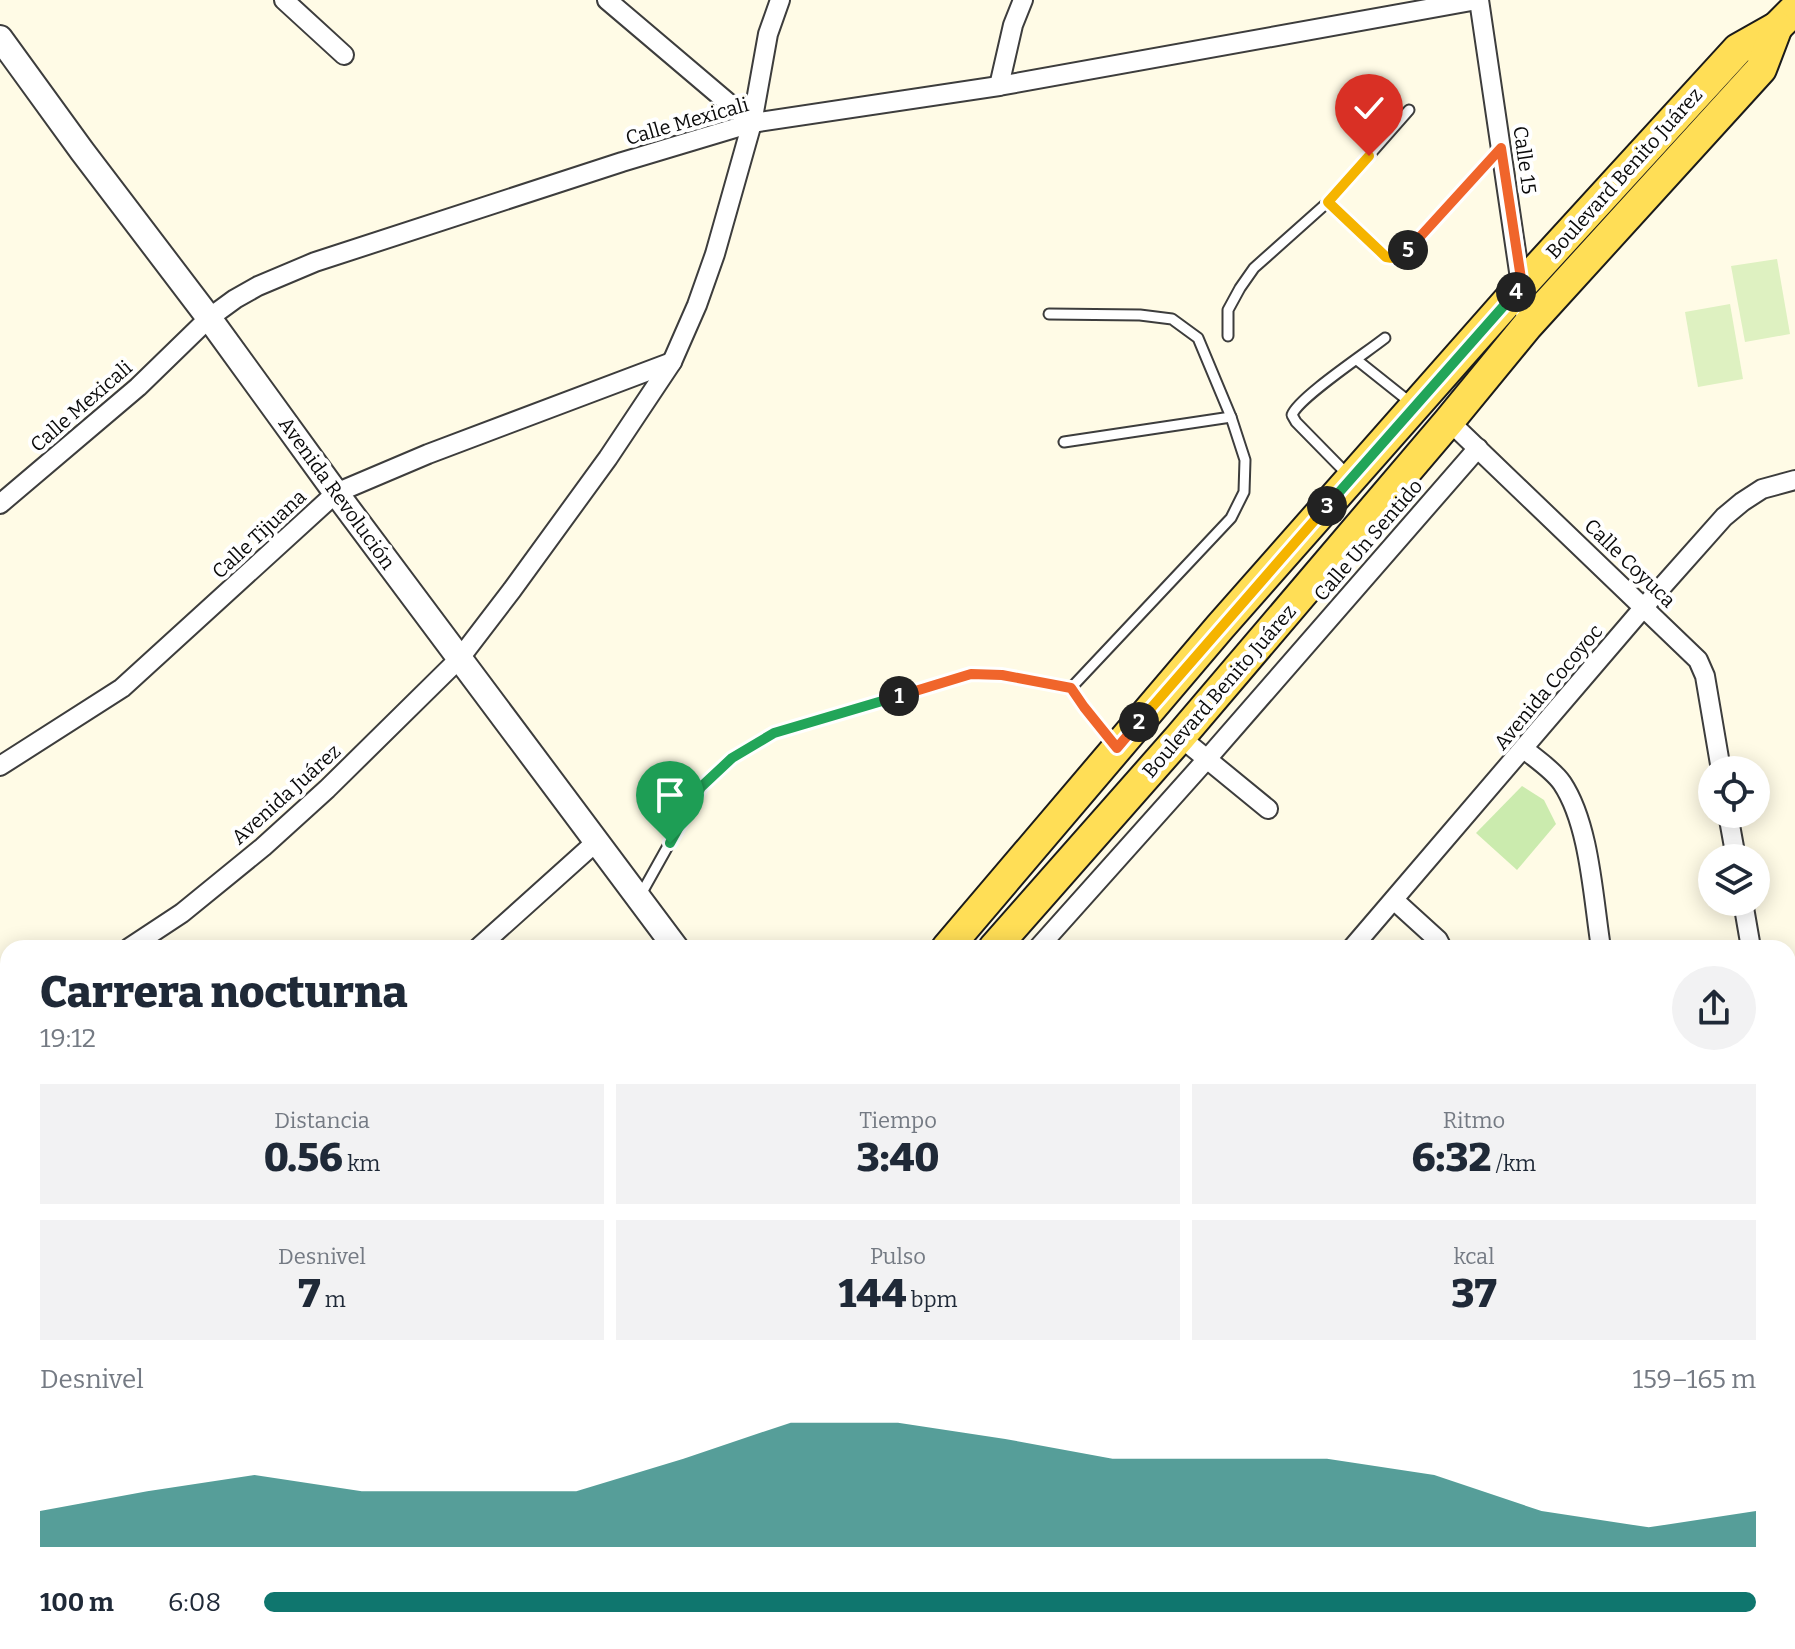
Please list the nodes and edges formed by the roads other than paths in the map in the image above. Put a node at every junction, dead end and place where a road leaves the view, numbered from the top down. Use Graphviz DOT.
graph roads {
  1 [pos="284,0"];
  2 [pos="607,0"];
  3 [pos="780,0"];
  4 [pos="1023,0"];
  5 [pos="1478,0"];
  6 [pos="1786,18"];
  7 [pos="0,38"];
  8 [pos="344,55"];
  9 [pos="8,61"];
  10 [pos="999,86"];
  11 [pos="1409,110"];
  12 [pos="752,123"];
  13 [pos="1501,148"];
  14 [pos="1328,202"];
  15 [pos="1522,285"];
  16 [pos="1049,314"];
  17 [pos="209,318"];
  18 [pos="1527,326"];
  19 [pos="1228,336"];
  20 [pos="1385,338"];
  21 [pos="1357,360"];
  22 [pos="672,362"];
  23 [pos="1415,406"];
  24 [pos="1231,417"];
  25 [pos="1449,421"];
  26 [pos="1064,442"];
  27 [pos="1478,448"];
  28 [pos="1351,478"];
  29 [pos="1795,480"];
  30 [pos="336,493"];
  31 [pos="0,504"];
  32 [pos="1644,607"];
  33 [pos="460,658"];
  34 [pos="1071,688"];
  35 [pos="1180,737"];
  36 [pos="1117,748"];
  37 [pos="1524,749"];
  38 [pos="1719,756"];
  39 [pos="1207,759"];
  40 [pos="0,766"];
  41 [pos="1268,809"];
  42 [pos="596,842"];
  43 [pos="638,898"];
  44 [pos="1394,900"];
  45 [pos="1745,916"];
  46 [pos="141,940"];
  47 [pos="487,940"];
  48 [pos="670,940"];
  49 [pos="954,940"];
  50 [pos="1001,940"];
  51 [pos="1045,940"];
  52 [pos="1359,940"];
  53 [pos="1438,940"];
  54 [pos="1600,940"];
  55 [pos="1750,940"];
  1 -- 8 [label="street"];
  2 -- 12 [label="street"];
  3 -- 12 [label="street, Avenida Juárez"];
  4 -- 10 [label="street"];
  5 -- 10 [label="street, Calle Mexicali"];
  5 -- 13 [label="street, Calle 15"];
  6 -- 15 [label="main road, Boulevard Benito Juárez"];
  6 -- 18 [label="main road, Boulevard Benito Juárez"];
  7 -- 9 [label="street, Avenida Revolución"];
  9 -- 17 [label="street, Avenida Revolución"];
  10 -- 12 [label="street, Calle Mexicali"];
  11 -- 14 [label="lane"];
  12 -- 17 [label="street, Calle Mexicali"];
  12 -- 22 [label="street, Avenida Juárez"];
  13 -- 14 [label="lane"];
  13 -- 15 [label="street, Calle 15"];
  14 -- 19 [label="lane"];
  15 -- 18 [label="street, Calle 15"];
  15 -- 23 [label="main road, Boulevard Benito Juárez"];
  16 -- 24 [label="lane"];
  17 -- 30 [label="street, Avenida Revolución"];
  17 -- 31 [label="street, Calle Mexicali"];
  18 -- 25 [label="main road, Boulevard Benito Juárez"];
  20 -- 21 [label="lane"];
  21 -- 23 [label="lane"];
  21 -- 28 [label="lane"];
  22 -- 30 [label="street, Calle Tijuana"];
  22 -- 33 [label="street, Avenida Juárez"];
  23 -- 28 [label="main road, Boulevard Benito Juárez"];
  24 -- 26 [label="lane"];
  24 -- 34 [label="lane"];
  25 -- 27 [label="street, Calle Coyuca"];
  25 -- 35 [label="main road, Boulevard Benito Juárez"];
  27 -- 32 [label="street, Calle Coyuca"];
  27 -- 39 [label="street, Calle Un Sentido"];
  28 -- 36 [label="main road, Boulevard Benito Juárez"];
  29 -- 32 [label="street, Avenida Cocoyoc"];
  30 -- 33 [label="street, Avenida Revolución"];
  30 -- 40 [label="street, Calle Tijuana"];
  32 -- 37 [label="street, Avenida Cocoyoc"];
  32 -- 38 [label="street, Calle Coyuca"];
  33 -- 42 [label="street, Avenida Revolución"];
  33 -- 46 [label="street, Avenida Juárez"];
  34 -- 36 [label="lane"];
  34 -- 43 [label="lane"];
  35 -- 39 [label="street"];
  35 -- 50 [label="main road, Boulevard Benito Juárez"];
  36 -- 49 [label="main road, Boulevard Benito Juárez"];
  37 -- 44 [label="street, Avenida Cocoyoc"];
  37 -- 54 [label="street"];
  39 -- 41 [label="street"];
  39 -- 51 [label="street, Calle Un Sentido"];
  42 -- 43 [label="street, Avenida Revolución"];
  42 -- 47 [label="street"];
  43 -- 48 [label="street, Avenida Revolución"];
  44 -- 52 [label="street, Avenida Cocoyoc"];
  44 -- 53 [label="street"];
  45 -- 55 [label="street"];
}
